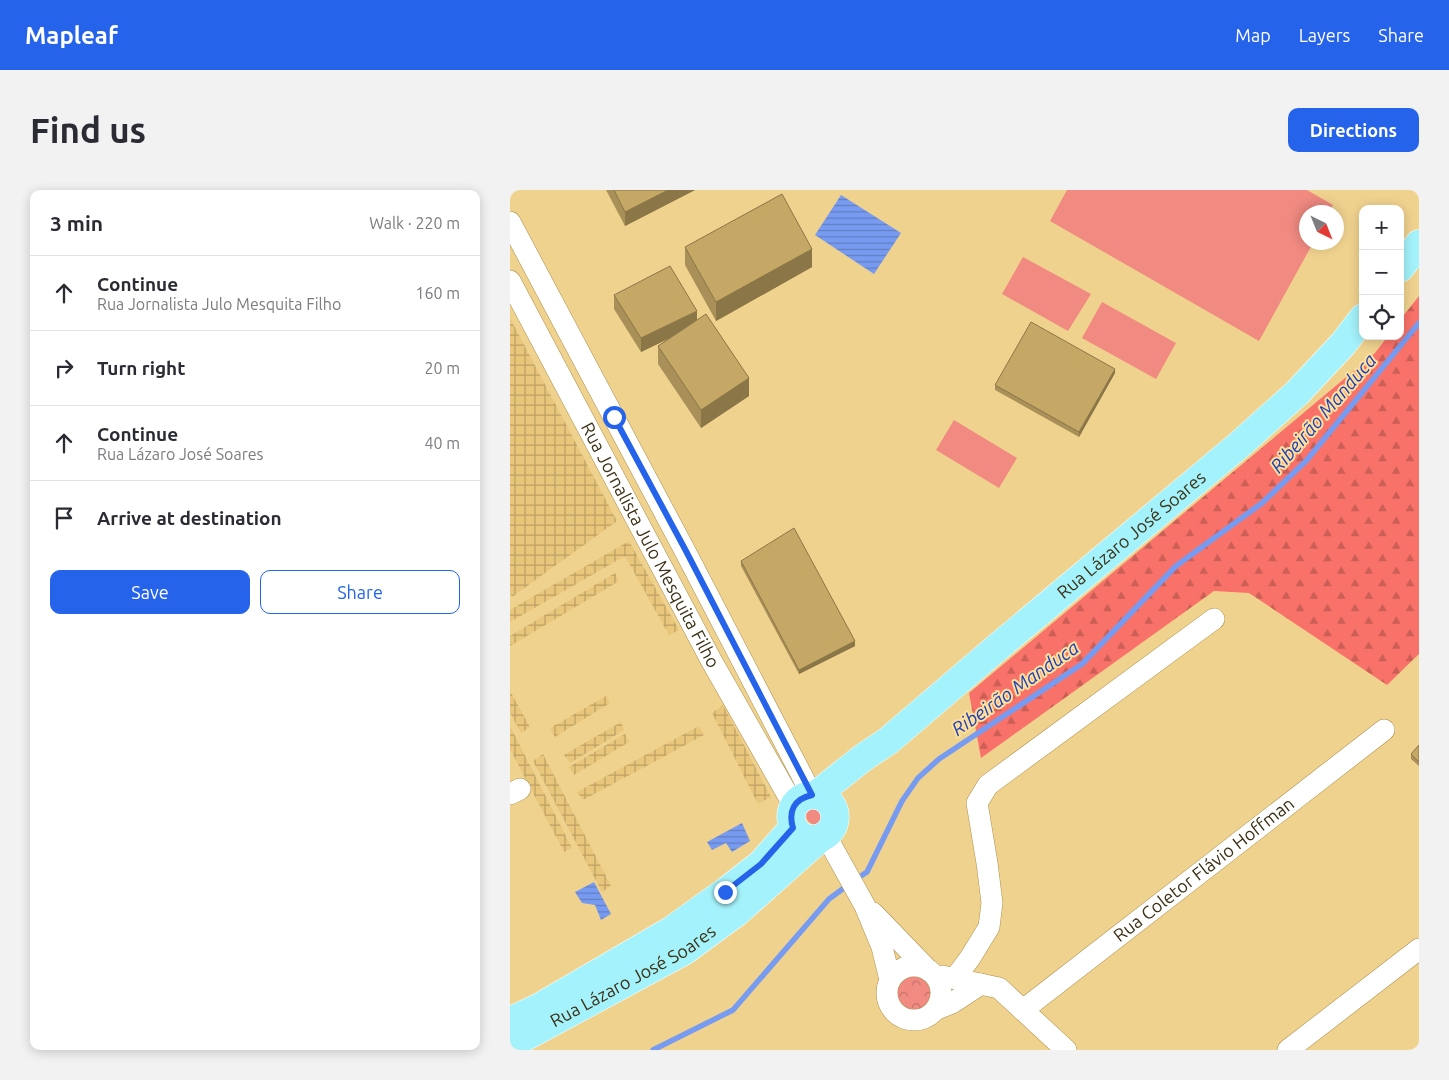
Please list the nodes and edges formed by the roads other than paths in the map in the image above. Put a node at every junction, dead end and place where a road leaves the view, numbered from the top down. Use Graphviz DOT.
graph roads {
  1 [pos="510,222"];
  2 [pos="1419,244"];
  3 [pos="517,254"];
  4 [pos="1404,263"];
  5 [pos="510,281"];
  6 [pos="547,292"];
  7 [pos="524,307"];
  8 [pos="1359,323"];
  9 [pos="614,417"];
  10 [pos="589,431"];
  11 [pos="1214,619"];
  12 [pos="1384,730"];
  13 [pos="810,806"];
  14 [pos="823,837"];
  15 [pos="864,903"];
  16 [pos="1419,949"];
  17 [pos="931,972"];
  18 [pos="955,978"];
  19 [pos="890,980"];
  20 [pos="981,984"];
  21 [pos="937,1009"];
  22 [pos="1023,1010"];
  23 [pos="510,1021"];
  24 [pos="510,1045"];
  25 [pos="1066,1050"];
  26 [pos="1288,1050"];
  1 -- 3 [label="street, Rua Jornalista Julo Mesquita Filho"];
  2 -- 4 [label="main road"];
  3 -- 6 [label="street, Rua Jornalista Julo Mesquita Filho"];
  5 -- 7 [label="street, Rua Jornalista Julo Mesquita Filho"];
  6 -- 7 [label="street"];
  6 -- 9 [label="street, Rua Jornalista Julo Mesquita Filho"];
  7 -- 10 [label="street, Rua Jornalista Julo Mesquita Filho"];
  8 -- 13 [label="main road, Rua Lázaro José Soares"];
  9 -- 10 [label="street"];
  9 -- 13 [label="street, Rua Jornalista Julo Mesquita Filho"];
  10 -- 13 [label="street, Rua Jornalista Julo Mesquita Filho"];
  11 -- 18 [label="street"];
  12 -- 22 [label="street, Rua Coletor Flávio Hoffman"];
  13 -- 14 [label="main road"];
  13 -- 23 [label="main road, Rua Lázaro José Soares"];
  14 -- 15 [label="street"];
  14 -- 24 [label="main road, Rua Lázaro José Soares"];
  15 -- 17 [label="street"];
  15 -- 19 [label="street"];
  16 -- 26 [label="street"];
  17 -- 18 [label="street"];
  17 -- 19 [label="street"];
  17 -- 21 [label="street"];
  18 -- 20 [label="street"];
  19 -- 21 [label="street"];
  20 -- 21 [label="street"];
  20 -- 22 [label="street"];
  22 -- 25 [label="street"];
}
